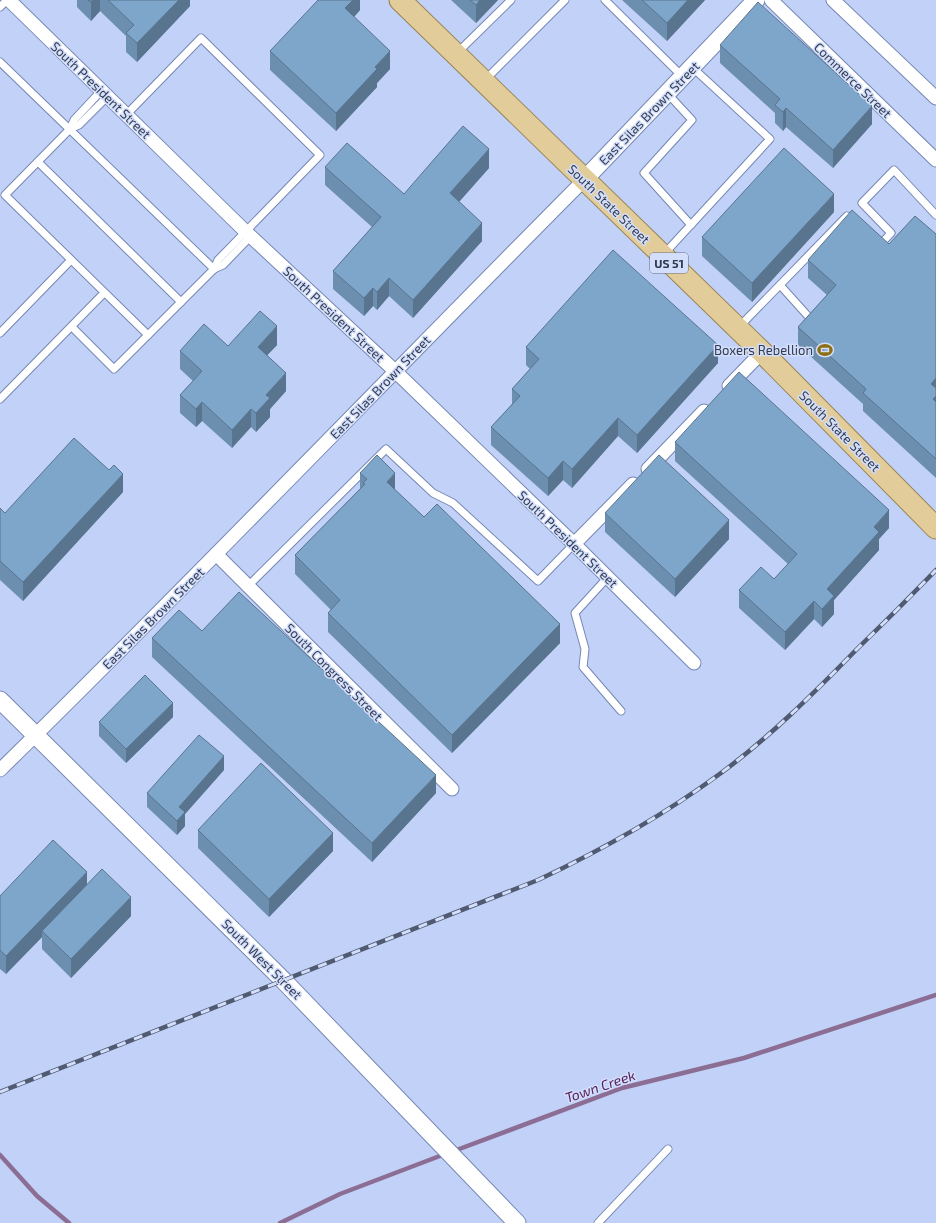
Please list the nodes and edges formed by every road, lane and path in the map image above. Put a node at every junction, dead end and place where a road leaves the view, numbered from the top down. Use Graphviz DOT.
graph roads {
  1 [pos="8,0"];
  2 [pos="400,0"];
  3 [pos="510,0"];
  4 [pos="565,0"];
  5 [pos="605,0"];
  6 [pos="756,0"];
  7 [pos="771,0"];
  8 [pos="833,0"];
  9 [pos="0,8"];
  10 [pos="456,54"];
  11 [pos="0,62"];
  12 [pos="688,73"];
  13 [pos="483,81"];
  14 [pos="104,94"];
  15 [pos="668,94"];
  16 [pos="936,98"];
  17 [pos="126,116"];
  18 [pos="70,129"];
  19 [pos="936,160"];
  20 [pos="38,162"];
  21 [pos="584,180"];
  22 [pos="936,215"];
  23 [pos="691,225"];
  24 [pos="858,227"];
  25 [pos="248,234"];
  26 [pos="874,242"];
  27 [pos="662,256"];
  28 [pos="71,260"];
  29 [pos="214,269"];
  30 [pos="780,285"];
  31 [pos="104,293"];
  32 [pos="181,302"];
  33 [pos="807,315"];
  34 [pos="72,327"];
  35 [pos="737,328"];
  36 [pos="0,333"];
  37 [pos="148,335"];
  38 [pos="762,352"];
  39 [pos="394,371"];
  40 [pos="0,399"];
  41 [pos="935,525"];
  42 [pos="574,544"];
  43 [pos="216,554"];
  44 [pos="607,578"];
  45 [pos="248,586"];
  46 [pos="694,663"];
  47 [pos="0,700"];
  48 [pos="620,711"];
  49 [pos="36,734"];
  50 [pos="0,770"];
  51 [pos="452,789"];
  52 [pos="668,1150"];
  53 [pos="517,1223"];
  54 [pos="598,1223"];
  1 -- 9 [label="lane"];
  1 -- 14 [label="street, South President Street"];
  2 -- 10 [label="main road, South State Street / US 51"];
  3 -- 10 [label="lane"];
  4 -- 13 [label="lane"];
  5 -- 12 [label="lane"];
  6 -- 12 [label="street, East Silas Brown Street"];
  7 -- 19 [label="street, Commerce Street"];
  8 -- 16 [label="street"];
  10 -- 13 [label="main road, South State Street / US 51"];
  11 -- 18 [label="lane"];
  12 -- 15 [label="street, East Silas Brown Street"];
  12 -- 23 [label="lane"];
  13 -- 21 [label="main road, South State Street / US 51"];
  14 -- 17 [label="street, South President Street"];
  14 -- 18 [label="lane"];
  15 -- 21 [label="street, East Silas Brown Street"];
  15 -- 23 [label="lane"];
  17 -- 25 [label="street, South President Street"];
  17 -- 25 [label="lane"];
  18 -- 20 [label="lane"];
  18 -- 29 [label="lane"];
  20 -- 28 [label="lane"];
  20 -- 32 [label="lane"];
  21 -- 27 [label="main road, South State Street / US 51"];
  21 -- 39 [label="street, East Silas Brown Street"];
  22 -- 26 [label="lane"];
  23 -- 27 [label="lane"];
  24 -- 30 [label="lane"];
  25 -- 29 [label="lane"];
  25 -- 39 [label="street, South President Street"];
  27 -- 35 [label="main road, South State Street / US 51"];
  28 -- 31 [label="lane"];
  28 -- 36 [label="lane"];
  29 -- 32 [label="lane"];
  30 -- 33 [label="lane"];
  30 -- 35 [label="lane"];
  31 -- 34 [label="lane"];
  31 -- 37 [label="lane"];
  32 -- 37 [label="lane"];
  34 -- 37 [label="lane"];
  34 -- 40 [label="lane"];
  35 -- 38 [label="main road, South State Street / US 51"];
  38 -- 41 [label="main road, South State Street / US 51"];
  38 -- 42 [label="street"];
  39 -- 42 [label="street, South President Street"];
  39 -- 43 [label="street, East Silas Brown Street"];
  42 -- 44 [label="street, South President Street"];
  42 -- 45 [label="lane"];
  43 -- 45 [label="street, South Congress Street"];
  43 -- 49 [label="street, East Silas Brown Street"];
  44 -- 46 [label="street, South President Street"];
  44 -- 48 [label="lane"];
  45 -- 51 [label="street, South Congress Street"];
  47 -- 49 [label="street, South West Street"];
  49 -- 50 [label="street, East Silas Brown Street"];
  49 -- 53 [label="street, South West Street"];
  52 -- 54 [label="lane"];
}
